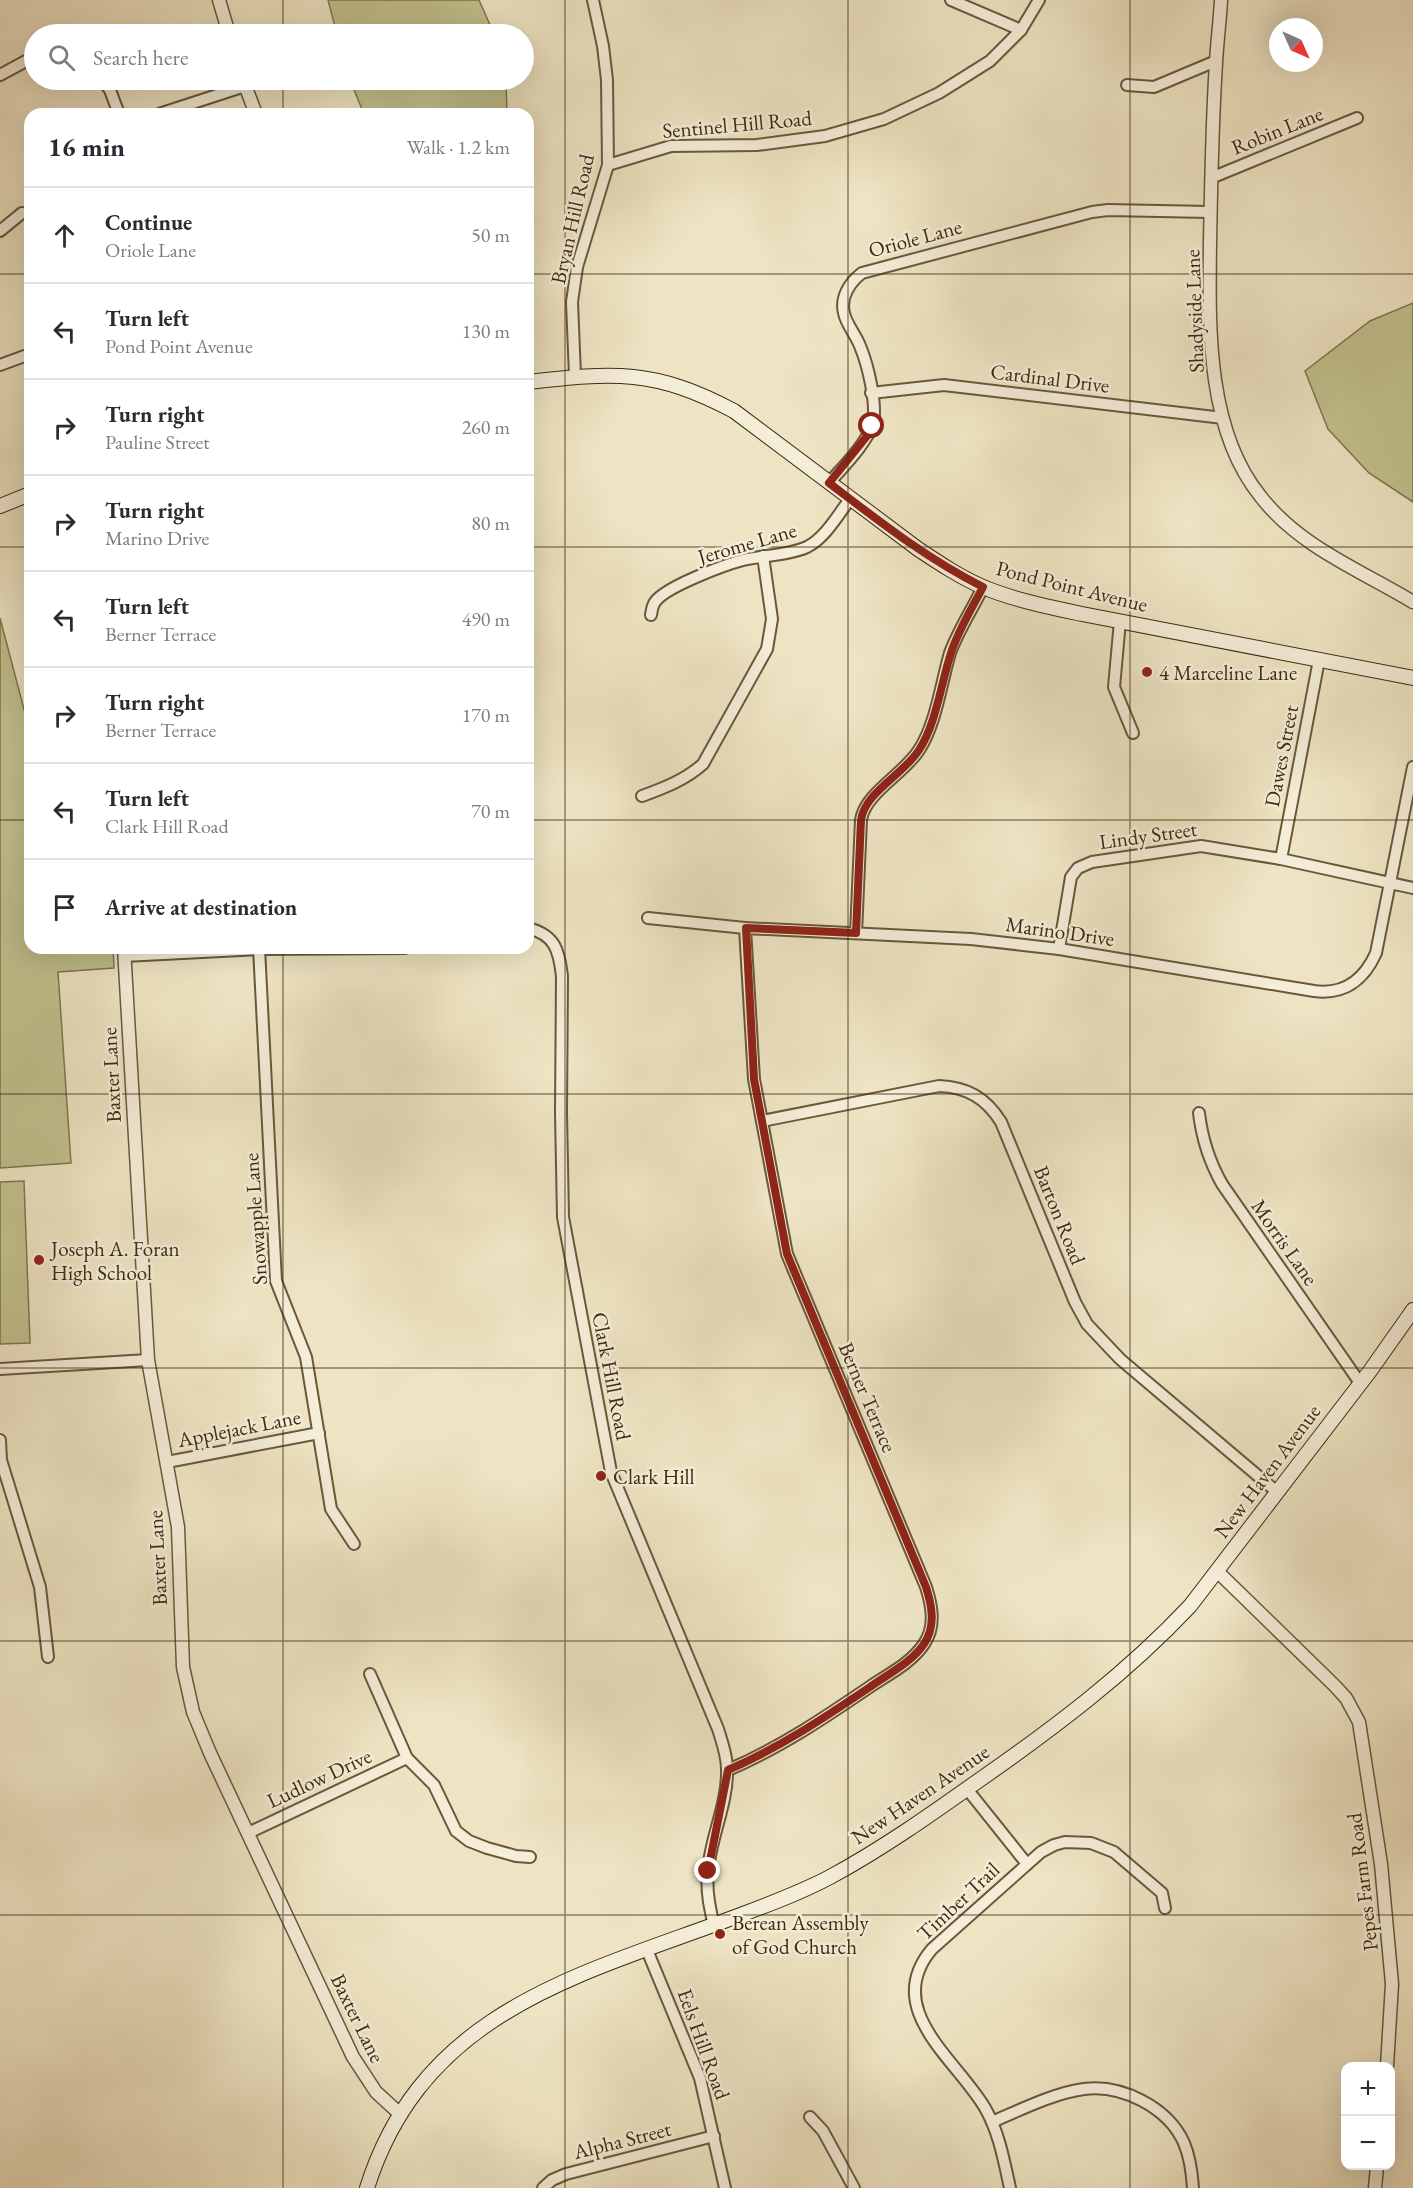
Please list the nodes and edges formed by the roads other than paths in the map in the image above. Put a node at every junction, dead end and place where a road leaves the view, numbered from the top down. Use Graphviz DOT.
graph roads {
  1 [pos="219,0"];
  2 [pos="593,0"];
  3 [pos="951,0"];
  4 [pos="1040,0"];
  5 [pos="1221,0"];
  6 [pos="226,24"];
  7 [pos="1021,30"];
  8 [pos="1216,61"];
  9 [pos="24,62"];
  10 [pos="0,75"];
  11 [pos="1127,85"];
  12 [pos="110,90"];
  13 [pos="225,90"];
  14 [pos="247,90"];
  15 [pos="117,108"];
  16 [pos="175,108"];
  17 [pos="254,108"];
  18 [pos="1357,118"];
  19 [pos="608,165"];
  20 [pos="1211,178"];
  21 [pos="1210,212"];
  22 [pos="22,213"];
  23 [pos="0,231"];
  24 [pos="24,356"];
  25 [pos="0,365"];
  26 [pos="576,376"];
  27 [pos="534,381"];
  28 [pos="871,393"];
  29 [pos="1223,418"];
  30 [pos="829,483"];
  31 [pos="24,496"];
  32 [pos="850,499"];
  33 [pos="0,506"];
  34 [pos="762,556"];
  35 [pos="983,587"];
  36 [pos="1413,602"];
  37 [pos="651,615"];
  38 [pos="1120,621"];
  39 [pos="1319,660"];
  40 [pos="1413,678"];
  41 [pos="1132,733"];
  42 [pos="1413,767"];
  43 [pos="642,796"];
  44 [pos="1281,859"];
  45 [pos="1390,884"];
  46 [pos="1413,888"];
  47 [pos="648,918"];
  48 [pos="746,928"];
  49 [pos="534,929"];
  50 [pos="856,933"];
  51 [pos="1059,949"];
  52 [pos="124,954"];
  53 [pos="260,954"];
  54 [pos="1199,1113"];
  55 [pos="762,1121"];
  56 [pos="1413,1310"];
  57 [pos="148,1360"];
  58 [pos="0,1369"];
  59 [pos="1360,1383"];
  60 [pos="319,1433"];
  61 [pos="0,1440"];
  62 [pos="167,1462"];
  63 [pos="1277,1492"];
  64 [pos="354,1544"];
  65 [pos="1218,1572"];
  66 [pos="48,1657"];
  67 [pos="370,1674"];
  68 [pos="407,1758"];
  69 [pos="728,1770"];
  70 [pos="967,1789"];
  71 [pos="248,1833"];
  72 [pos="530,1857"];
  73 [pos="1027,1864"];
  74 [pos="1165,1908"];
  75 [pos="714,1925"];
  76 [pos="647,1950"];
  77 [pos="1387,2062"];
  78 [pos="400,2114"];
  79 [pos="810,2117"];
  80 [pos="992,2122"];
  81 [pos="714,2136"];
  82 [pos="1377,2170"];
  83 [pos="367,2188"];
  84 [pos="543,2188"];
  85 [pos="725,2188"];
  86 [pos="854,2188"];
  87 [pos="1010,2188"];
  88 [pos="1193,2188"];
  89 [pos="1375,2188"];
  1 -- 6 [label="street"];
  2 -- 19 [label="street, Bryan Hill Road"];
  3 -- 7 [label="street"];
  4 -- 7 [label="street, Sentinel Hill Road"];
  5 -- 8 [label="street, Shadyside Lane"];
  7 -- 19 [label="street, Sentinel Hill Road"];
  8 -- 11 [label="street"];
  8 -- 20 [label="street, Shadyside Lane"];
  9 -- 10 [label="street"];
  12 -- 15 [label="street"];
  13 -- 16 [label="street"];
  14 -- 17 [label="street"];
  18 -- 20 [label="street, Robin Lane"];
  19 -- 26 [label="street, Bryan Hill Road"];
  20 -- 21 [label="street, Shadyside Lane"];
  21 -- 28 [label="street, Oriole Lane"];
  21 -- 29 [label="street, Shadyside Lane"];
  22 -- 23 [label="street"];
  24 -- 25 [label="street"];
  26 -- 27 [label="main road, Pond Point Avenue"];
  26 -- 30 [label="main road, Pond Point Avenue"];
  28 -- 29 [label="street, Cardinal Drive"];
  28 -- 30 [label="street, Oriole Lane"];
  29 -- 36 [label="street, Shadyside Lane"];
  30 -- 32 [label="main road, Pond Point Avenue"];
  31 -- 33 [label="main road"];
  32 -- 34 [label="street, Jerome Lane"];
  32 -- 35 [label="main road, Pond Point Avenue"];
  34 -- 37 [label="street, Jerome Lane"];
  34 -- 43 [label="street"];
  35 -- 38 [label="main road, Pond Point Avenue"];
  35 -- 50 [label="street"];
  38 -- 39 [label="main road, Pond Point Avenue"];
  38 -- 41 [label="street"];
  39 -- 40 [label="main road, Pond Point Avenue"];
  39 -- 44 [label="street, Dawes Street"];
  42 -- 45 [label="street, Marino Drive"];
  44 -- 45 [label="street, Lindy Street"];
  44 -- 51 [label="street, Lindy Street"];
  45 -- 46 [label="street, Lindy Street"];
  45 -- 51 [label="street, Marino Drive"];
  47 -- 48 [label="street, Marino Drive"];
  48 -- 50 [label="street, Marino Drive"];
  48 -- 55 [label="street, Berner Terrace"];
  49 -- 69 [label="street, Clark Hill Road"];
  50 -- 51 [label="street, Marino Drive"];
  52 -- 57 [label="street, Baxter Lane"];
  53 -- 60 [label="street, Snowapple Lane"];
  54 -- 59 [label="street, Morris Lane"];
  55 -- 63 [label="street, Barton Road"];
  55 -- 69 [label="street, Berner Terrace"];
  56 -- 59 [label="main road, New Haven Avenue"];
  57 -- 58 [label="street"];
  57 -- 62 [label="street, Baxter Lane"];
  59 -- 63 [label="main road, New Haven Avenue"];
  60 -- 62 [label="street, Applejack Lane"];
  60 -- 64 [label="street, Snowapple Lane"];
  61 -- 66 [label="street"];
  62 -- 71 [label="street, Baxter Lane"];
  63 -- 65 [label="main road, New Haven Avenue"];
  65 -- 70 [label="main road, New Haven Avenue"];
  65 -- 77 [label="street, Pepes Farm Road"];
  67 -- 68 [label="street"];
  68 -- 71 [label="street, Ludlow Drive"];
  68 -- 72 [label="street"];
  69 -- 75 [label="street, Clark Hill Road"];
  70 -- 73 [label="street"];
  70 -- 75 [label="main road, New Haven Avenue"];
  71 -- 78 [label="street, Baxter Lane"];
  73 -- 74 [label="street, Timber Trail"];
  73 -- 80 [label="street, Timber Trail"];
  75 -- 76 [label="main road, New Haven Avenue"];
  76 -- 78 [label="main road, New Haven Avenue"];
  76 -- 81 [label="street, Eels Hill Road"];
  78 -- 83 [label="main road, New Haven Avenue"];
  79 -- 86 [label="street"];
  80 -- 87 [label="street, Timber Trail"];
  80 -- 88 [label="street"];
  81 -- 84 [label="street, Alpha Street"];
  81 -- 85 [label="street, Eels Hill Road"];
  82 -- 89 [label="street"];
}
